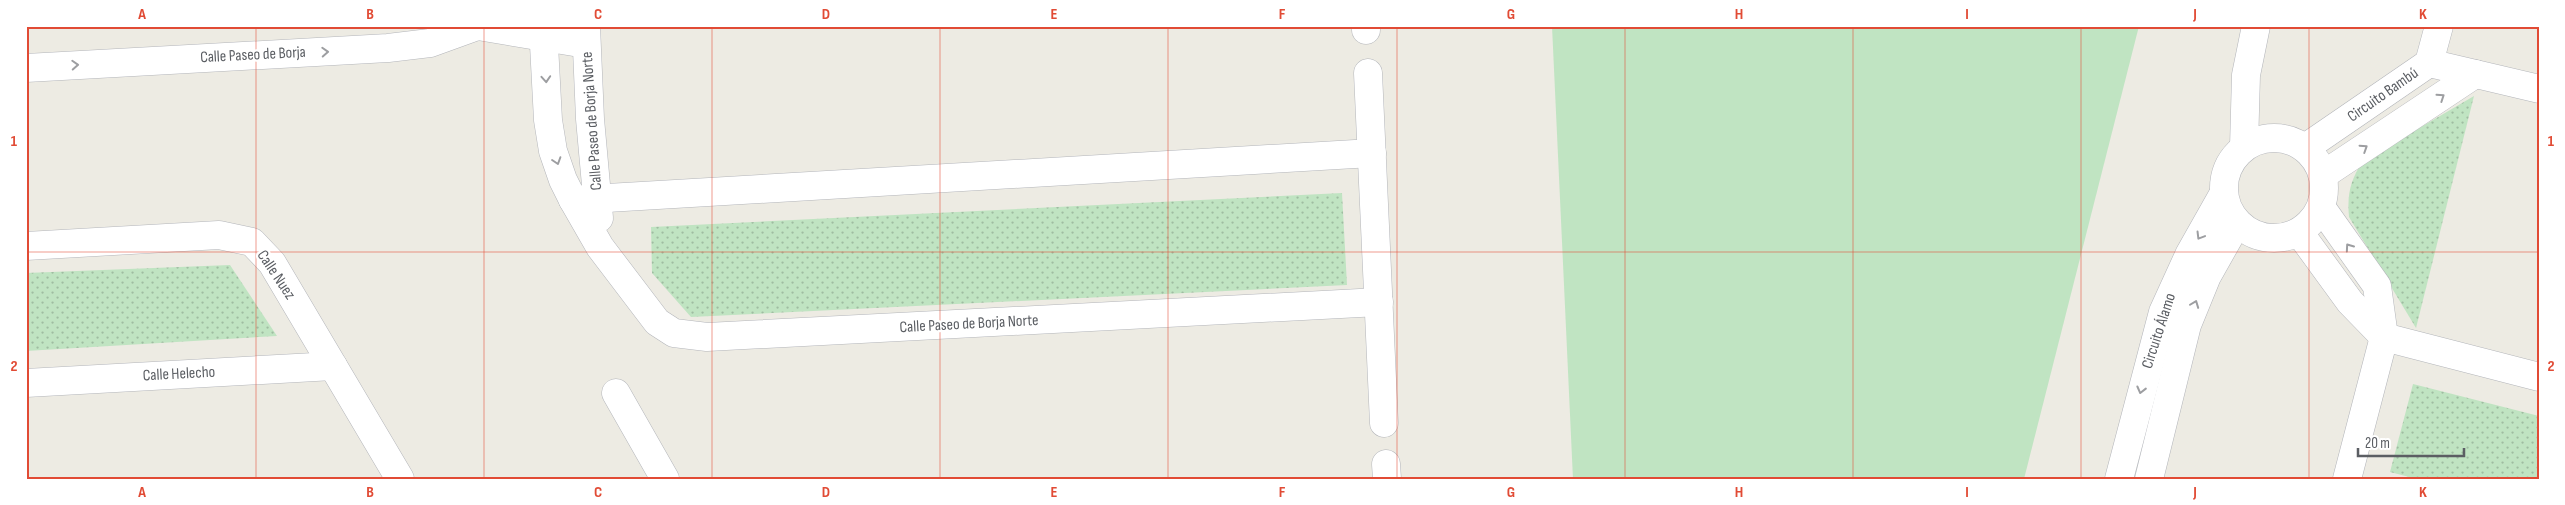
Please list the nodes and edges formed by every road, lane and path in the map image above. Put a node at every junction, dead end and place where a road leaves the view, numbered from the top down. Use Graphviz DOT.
graph roads {
  1 [pos="478,26"];
  2 [pos="2256,26"];
  3 [pos="2439,26"];
  4 [pos="543,32"];
  5 [pos="428,35"];
  6 [pos="586,35"];
  7 [pos="2429,62"];
  8 [pos="26,68"];
  9 [pos="1368,73"];
  10 [pos="2475,74"];
  11 [pos="2539,89"];
  12 [pos="2244,148"];
  13 [pos="2305,148"];
  14 [pos="1372,153"];
  15 [pos="2323,175"];
  16 [pos="2224,193"];
  17 [pos="585,199"];
  18 [pos="2321,207"];
  19 [pos="2237,223"];
  20 [pos="2299,232"];
  21 [pos="26,246"];
  22 [pos="1379,302"];
  23 [pos="2384,337"];
  24 [pos="333,366"];
  25 [pos="2539,378"];
  26 [pos="26,383"];
  27 [pos="616,393"];
  28 [pos="1384,423"];
  29 [pos="400,479"];
  30 [pos="665,479"];
  31 [pos="2119,479"];
  32 [pos="2149,479"];
  33 [pos="2347,479"];
  1 -- 4 [label="street, Calle Paseo de Borja"];
  1 -- 5 [label="street, Calle Paseo de Borja"];
  2 -- 12 [label="street"];
  3 -- 7 [label="street, Circuito Bambú"];
  4 -- 6 [label="street, Calle Paseo de Borja"];
  4 -- 17 [label="street, Calle Paseo de Borja Norte, one-way"];
  8 -- 5 [label="street, Calle Paseo de Borja, one-way"];
  6 -- 17 [label="street, Calle Paseo de Borja Norte"];
  7 -- 10 [label="street"];
  7 -- 13 [label="street, Circuito Bambú"];
  9 -- 14 [label="street"];
  10 -- 11 [label="street"];
  15 -- 10 [label="street, Circuito Bambú, one-way"];
  12 -- 13 [label="street"];
  12 -- 16 [label="street"];
  13 -- 15 [label="street"];
  14 -- 17 [label="street, Calle Paseo de Borja Norte"];
  14 -- 22 [label="street"];
  15 -- 18 [label="street"];
  16 -- 19 [label="street"];
  16 -- 31 [label="street, Circuito Álamo, one-way"];
  17 -- 22 [label="street, Calle Paseo de Borja Norte"];
  18 -- 20 [label="street"];
  23 -- 18 [label="street, one-way"];
  19 -- 20 [label="street"];
  32 -- 19 [label="street, Circuito Álamo, one-way"];
  20 -- 23 [label="street"];
  21 -- 24 [label="street, Calle Nuez"];
  22 -- 28 [label="street"];
  23 -- 25 [label="street"];
  23 -- 33 [label="street"];
  24 -- 26 [label="street, Calle Helecho"];
  24 -- 29 [label="street, Calle Nuez"];
  27 -- 30 [label="street"];
}
